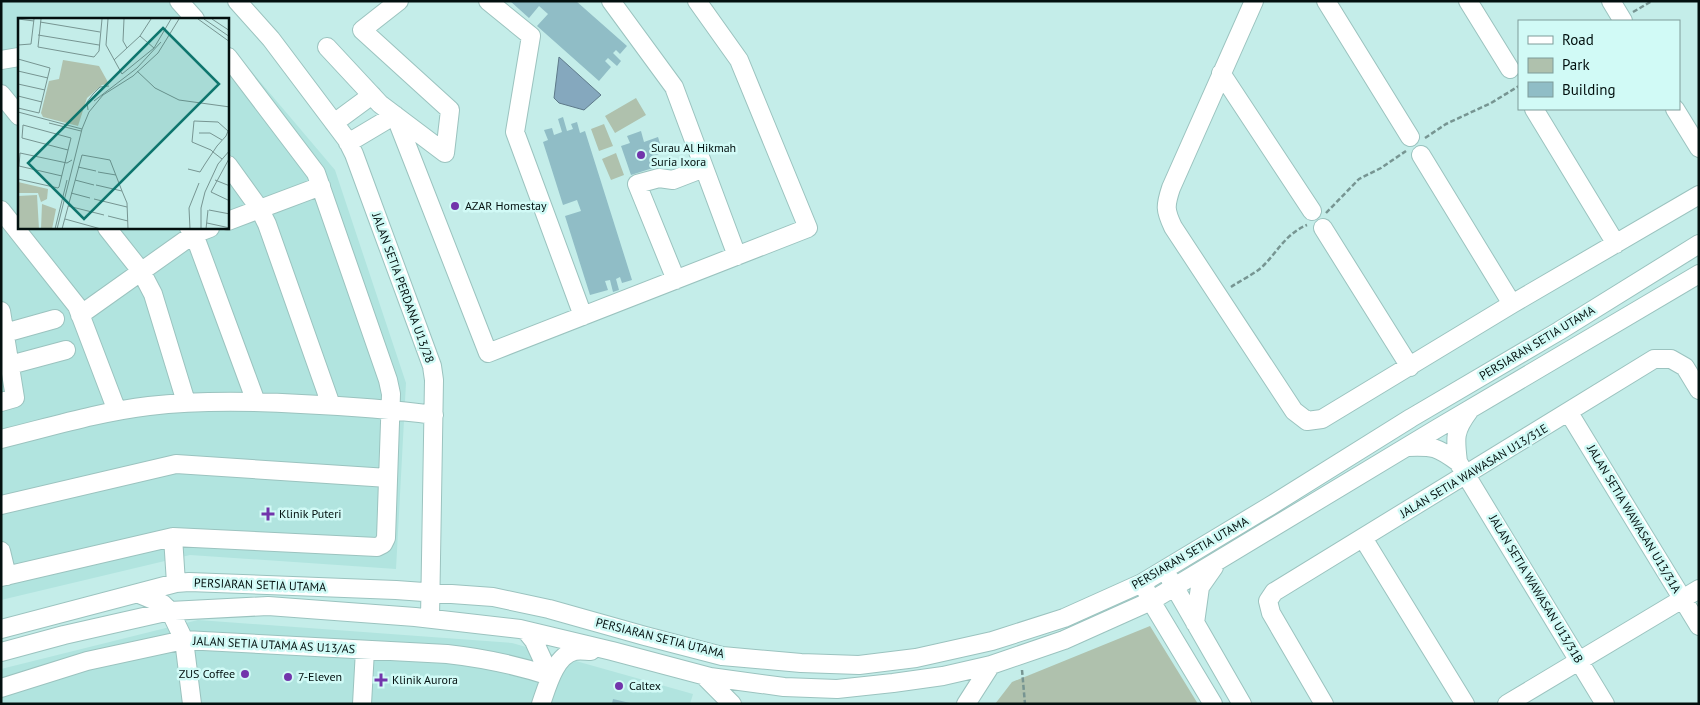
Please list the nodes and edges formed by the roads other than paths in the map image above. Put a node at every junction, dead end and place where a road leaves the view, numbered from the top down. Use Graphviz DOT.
graph roads {
  1 [pos="178,1"];
  2 [pos="237,1"];
  3 [pos="398,1"];
  4 [pos="488,1"];
  5 [pos="611,1"];
  6 [pos="697,1"];
  7 [pos="1254,1"];
  8 [pos="1326,1"];
  9 [pos="1468,1"];
  10 [pos="1611,1"];
  11 [pos="193,18"];
  12 [pos="1622,20"];
  13 [pos="328,47"];
  14 [pos="18,58"];
  15 [pos="229,58"];
  16 [pos="1,60"];
  17 [pos="1510,69"];
  18 [pos="1222,73"];
  19 [pos="1,94"];
  20 [pos="372,95"];
  21 [pos="1535,110"];
  22 [pos="1676,110"];
  23 [pos="18,115"];
  24 [pos="395,115"];
  25 [pos="334,123"];
  26 [pos="348,142"];
  27 [pos="1699,148"];
  28 [pos="229,166"];
  29 [pos="704,168"];
  30 [pos="321,186"];
  31 [pos="1699,195"];
  32 [pos="260,208"];
  33 [pos="1,210"];
  34 [pos="229,221"];
  35 [pos="108,229"];
  36 [pos="197,230"];
  37 [pos="1616,244"];
  38 [pos="1699,244"];
  39 [pos="737,256"];
  40 [pos="141,271"];
  41 [pos="1699,274"];
  42 [pos="676,280"];
  43 [pos="1512,304"];
  44 [pos="1,311"];
  45 [pos="80,314"];
  46 [pos="584,316"];
  47 [pos="55,319"];
  48 [pos="5,333"];
  49 [pos="66,350"];
  50 [pos="10,365"];
  51 [pos="1410,367"];
  52 [pos="1699,390"];
  53 [pos="1,402"];
  54 [pos="186,402"];
  55 [pos="256,402"];
  56 [pos="331,405"];
  57 [pos="390,409"];
  58 [pos="1471,409"];
  59 [pos="117,411"];
  60 [pos="1569,413"];
  61 [pos="434,414"];
  62 [pos="1,439"];
  63 [pos="1407,447"];
  64 [pos="1462,469"];
  65 [pos="388,478"];
  66 [pos="1,505"];
  67 [pos="173,537"];
  68 [pos="1363,538"];
  69 [pos="1,551"];
  70 [pos="1219,560"];
  71 [pos="1165,570"];
  72 [pos="4,576"];
  73 [pos="176,583"];
  74 [pos="1142,583"];
  75 [pos="1174,588"];
  76 [pos="1699,589"];
  77 [pos="430,592"];
  78 [pos="139,594"];
  79 [pos="1682,598"];
  80 [pos="1151,601"];
  81 [pos="170,611"];
  82 [pos="430,618"];
  83 [pos="1195,623"];
  84 [pos="1699,626"];
  85 [pos="1,629"];
  86 [pos="526,631"];
  87 [pos="184,640"];
  88 [pos="365,650"];
  89 [pos="612,651"];
  90 [pos="1,652"];
  91 [pos="1579,660"];
  92 [pos="991,665"];
  93 [pos="550,676"];
  94 [pos="704,676"];
  95 [pos="1,688"];
  96 [pos="1,700"];
  97 [pos="2,704"];
  98 [pos="192,704"];
  99 [pos="362,704"];
  100 [pos="541,704"];
  101 [pos="732,704"];
  102 [pos="966,704"];
  103 [pos="1214,704"];
  104 [pos="1242,704"];
  105 [pos="1324,704"];
  106 [pos="1465,704"];
  107 [pos="1507,704"];
  108 [pos="1605,704"];
  1 -- 11 [label="street"];
  2 -- 25 [label="street, JALAN SETIA PERDANA U13/28"];
  3 -- 24 [label="street"];
  4 -- 46 [label="street"];
  5 -- 29 [label="street"];
  6 -- 39 [label="street"];
  7 -- 18 [label="street"];
  8 -- 43 [label="street"];
  9 -- 17 [label="street"];
  10 -- 12 [label="street"];
  13 -- 20 [label="street"];
  14 -- 16 [label="street"];
  15 -- 30 [label="street"];
  18 -- 51 [label="street"];
  18 -- 51 [label="street"];
  19 -- 23 [label="street"];
  20 -- 24 [label="street"];
  20 -- 25 [label="street"];
  21 -- 37 [label="street"];
  22 -- 27 [label="street"];
  24 -- 26 [label="street"];
  24 -- 46 [label="street"];
  25 -- 26 [label="street, JALAN SETIA PERDANA U13/28"];
  26 -- 61 [label="street, JALAN SETIA PERDANA U13/28"];
  28 -- 32 [label="street"];
  29 -- 39 [label="street"];
  29 -- 42 [label="street"];
  30 -- 32 [label="street"];
  30 -- 57 [label="street"];
  31 -- 37 [label="street"];
  32 -- 34 [label="street"];
  32 -- 56 [label="street"];
  33 -- 45 [label="street"];
  35 -- 40 [label="street"];
  36 -- 40 [label="street"];
  36 -- 55 [label="street"];
  37 -- 43 [label="street"];
  38 -- 71 [label="street, PERSIARAN SETIA UTAMA"];
  39 -- 42 [label="street"];
  40 -- 45 [label="street"];
  40 -- 54 [label="street"];
  41 -- 58 [label="street, PERSIARAN SETIA UTAMA"];
  42 -- 46 [label="street"];
  43 -- 51 [label="street"];
  44 -- 48 [label="street"];
  45 -- 59 [label="street"];
  47 -- 48 [label="street"];
  48 -- 50 [label="street"];
  49 -- 50 [label="street"];
  50 -- 53 [label="street"];
  52 -- 60 [label="street, JALAN SETIA WAWASAN U13/31E"];
  54 -- 55 [label="street"];
  54 -- 59 [label="street"];
  55 -- 56 [label="street"];
  56 -- 57 [label="street"];
  57 -- 61 [label="street"];
  57 -- 65 [label="street"];
  58 -- 63 [label="street, PERSIARAN SETIA UTAMA"];
  58 -- 64 [label="street"];
  59 -- 62 [label="street"];
  60 -- 64 [label="street, JALAN SETIA WAWASAN U13/31E"];
  60 -- 79 [label="street, JALAN SETIA WAWASAN U13/31A"];
  61 -- 77 [label="street, JALAN SETIA PERDANA U13/28"];
  63 -- 64 [label="street"];
  63 -- 70 [label="street, PERSIARAN SETIA UTAMA"];
  64 -- 68 [label="street, JALAN SETIA WAWASAN U13/31E"];
  64 -- 91 [label="street, JALAN SETIA WAWASAN U13/31B"];
  65 -- 66 [label="street"];
  65 -- 67 [label="street"];
  67 -- 72 [label="street"];
  67 -- 73 [label="street"];
  68 -- 105 [label="street, JALAN SETIA WAWASAN U13/31E"];
  68 -- 106 [label="street"];
  69 -- 72 [label="street"];
  70 -- 75 [label="street, PERSIARAN SETIA UTAMA"];
  70 -- 83 [label="street"];
  71 -- 74 [label="street, PERSIARAN SETIA UTAMA"];
  71 -- 75 [label="street"];
  73 -- 77 [label="street, PERSIARAN SETIA UTAMA"];
  73 -- 78 [label="street, PERSIARAN SETIA UTAMA"];
  74 -- 77 [label="street, PERSIARAN SETIA UTAMA"];
  74 -- 80 [label="street"];
  75 -- 80 [label="street, PERSIARAN SETIA UTAMA"];
  75 -- 83 [label="street"];
  76 -- 79 [label="street"];
  77 -- 82 [label="street, JALAN SETIA PERDANA U13/28"];
  78 -- 81 [label="street"];
  78 -- 85 [label="street, PERSIARAN SETIA UTAMA"];
  79 -- 84 [label="street, JALAN SETIA WAWASAN U13/31A"];
  79 -- 91 [label="street"];
  80 -- 92 [label="street, PERSIARAN SETIA UTAMA"];
  80 -- 103 [label="street"];
  81 -- 82 [label="street, PERSIARAN SETIA UTAMA"];
  81 -- 87 [label="street"];
  81 -- 90 [label="street, PERSIARAN SETIA UTAMA"];
  82 -- 86 [label="street, PERSIARAN SETIA UTAMA"];
  83 -- 104 [label="street"];
  86 -- 89 [label="street, PERSIARAN SETIA UTAMA"];
  86 -- 93 [label="street"];
  87 -- 88 [label="street, JALAN SETIA UTAMA AS U13/AS"];
  87 -- 95 [label="street, JALAN SETIA UTAMA AS U13/AS"];
  87 -- 98 [label="street"];
  88 -- 93 [label="street, JALAN SETIA UTAMA AS U13/AS"];
  88 -- 99 [label="street"];
  89 -- 93 [label="street"];
  89 -- 94 [label="street, PERSIARAN SETIA UTAMA"];
  91 -- 107 [label="street"];
  91 -- 108 [label="street, JALAN SETIA WAWASAN U13/31B"];
  92 -- 94 [label="street, PERSIARAN SETIA UTAMA"];
  92 -- 102 [label="street"];
  93 -- 100 [label="street"];
  94 -- 101 [label="street"];
  96 -- 97 [label="street"];
}
